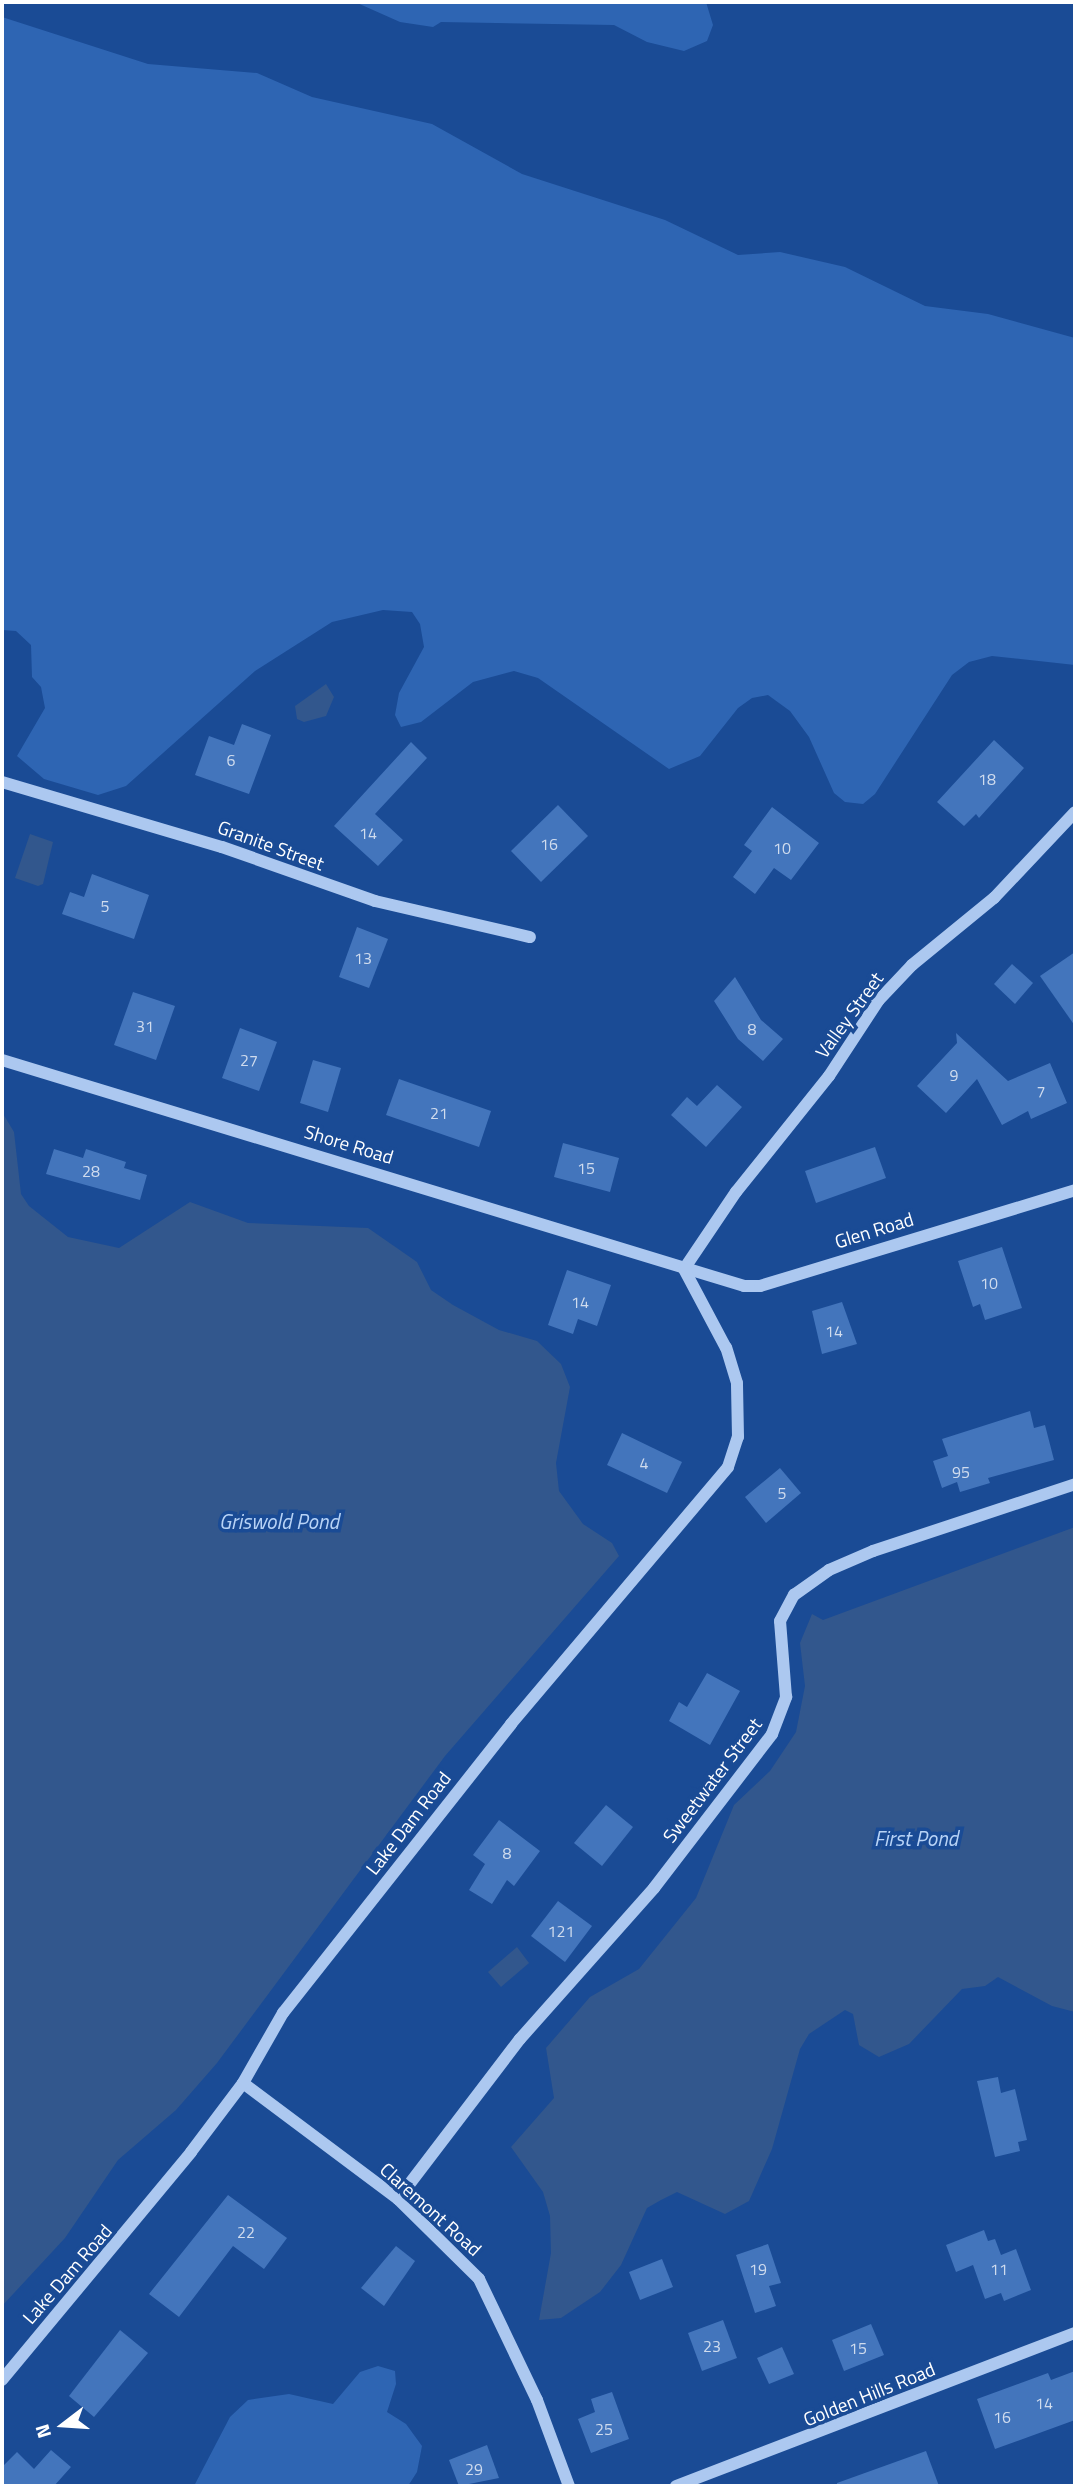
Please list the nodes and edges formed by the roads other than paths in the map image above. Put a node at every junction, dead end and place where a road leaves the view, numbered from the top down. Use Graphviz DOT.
graph roads {
  1 [pos="2,782"];
  2 [pos="1075,812"];
  3 [pos="530,937"];
  4 [pos="2,1060"];
  5 [pos="1075,1190"];
  6 [pos="684,1269"];
  7 [pos="1075,1484"];
  8 [pos="243,2083"];
  9 [pos="398,2199"];
  10 [pos="1075,2333"];
  11 [pos="2,2380"];
  12 [pos="691,2484"];
  13 [pos="569,2486"];
  14 [pos="676,2486"];
  1 -- 3 [label="street, Granite Street"];
  2 -- 6 [label="street, Valley Street"];
  4 -- 6 [label="street, Shore Road"];
  5 -- 6 [label="street, Glen Road"];
  6 -- 8 [label="street, Lake Dam Road"];
  7 -- 9 [label="street, Sweetwater Street"];
  8 -- 9 [label="street, Claremont Road"];
  8 -- 11 [label="street, Lake Dam Road"];
  9 -- 13 [label="street, Claremont Road"];
  10 -- 12 [label="street, Golden Hills Road"];
  12 -- 14 [label="street, Golden Hills Road"];
}
